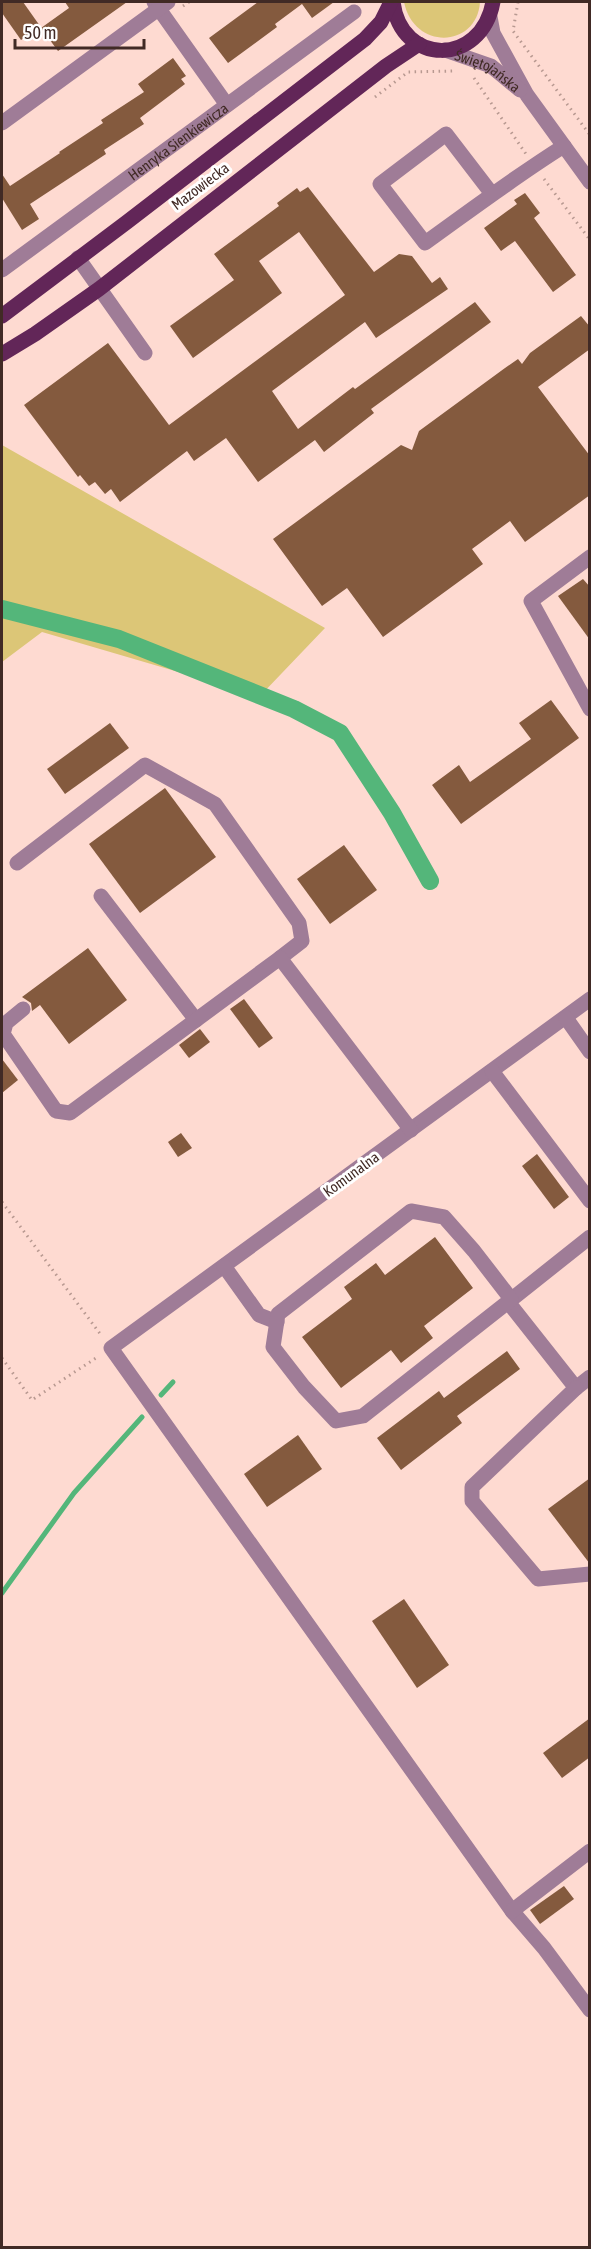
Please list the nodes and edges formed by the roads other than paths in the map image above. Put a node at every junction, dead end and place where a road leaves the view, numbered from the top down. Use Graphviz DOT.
graph roads {
  1 [pos="392,2"];
  2 [pos="160,4"];
  3 [pos="492,9"];
  4 [pos="354,12"];
  5 [pos="419,44"];
  6 [pos="445,50"];
  7 [pos="527,95"];
  8 [pos="227,105"];
  9 [pos="2,123"];
  10 [pos="564,146"];
  11 [pos="590,182"];
  12 [pos="492,194"];
  13 [pos="78,258"];
  14 [pos="2,270"];
  15 [pos="99,289"];
  16 [pos="2,316"];
  17 [pos="145,353"];
  18 [pos="2,354"];
  19 [pos="590,557"];
  20 [pos="590,710"];
  21 [pos="17,863"];
  22 [pos="101,896"];
  23 [pos="280,958"];
  24 [pos="590,999"];
  25 [pos="23,1009"];
  26 [pos="566,1018"];
  27 [pos="196,1020"];
  28 [pos="590,1052"];
  29 [pos="492,1071"];
  30 [pos="411,1130"];
  31 [pos="590,1201"];
  32 [pos="590,1237"];
  33 [pos="224,1266"];
  34 [pos="509,1300"];
  35 [pos="277,1322"];
  36 [pos="590,1377"];
  37 [pos="576,1388"];
  38 [pos="590,1574"];
  39 [pos="590,1851"];
  40 [pos="512,1911"];
  41 [pos="590,2010"];
  1 -- 5 [label="main road"];
  1 -- 13 [label="main road, Mazowiecka"];
  2 -- 8 [label="street"];
  2 -- 9 [label="street"];
  3 -- 6 [label="main road"];
  3 -- 7 [label="street, Świętojańska"];
  4 -- 8 [label="street, Henryka Sienkiewicza"];
  5 -- 6 [label="main road"];
  5 -- 15 [label="main road, Mazowiecka"];
  6 -- 7 [label="street, Świętojańska"];
  7 -- 10 [label="street, Świętojańska"];
  8 -- 14 [label="street, Henryka Sienkiewicza"];
  10 -- 11 [label="street, Świętojańska"];
  10 -- 12 [label="street"];
  12 -- 12 [label="street"];
  13 -- 15 [label="street"];
  13 -- 16 [label="main road, Mazowiecka"];
  15 -- 17 [label="street"];
  15 -- 18 [label="main road, Mazowiecka"];
  19 -- 20 [label="street"];
  21 -- 23 [label="street"];
  22 -- 27 [label="street"];
  23 -- 27 [label="street"];
  23 -- 30 [label="street"];
  24 -- 26 [label="street, Komunalna"];
  25 -- 27 [label="street"];
  26 -- 28 [label="street"];
  26 -- 29 [label="street, Komunalna"];
  29 -- 30 [label="street, Komunalna"];
  29 -- 31 [label="street"];
  30 -- 33 [label="street, Komunalna"];
  32 -- 34 [label="street"];
  33 -- 35 [label="street"];
  33 -- 40 [label="street, Komunalna"];
  34 -- 35 [label="street"];
  34 -- 35 [label="street"];
  34 -- 37 [label="street"];
  36 -- 37 [label="street"];
  37 -- 38 [label="street"];
  39 -- 40 [label="street"];
  40 -- 41 [label="street"];
}
